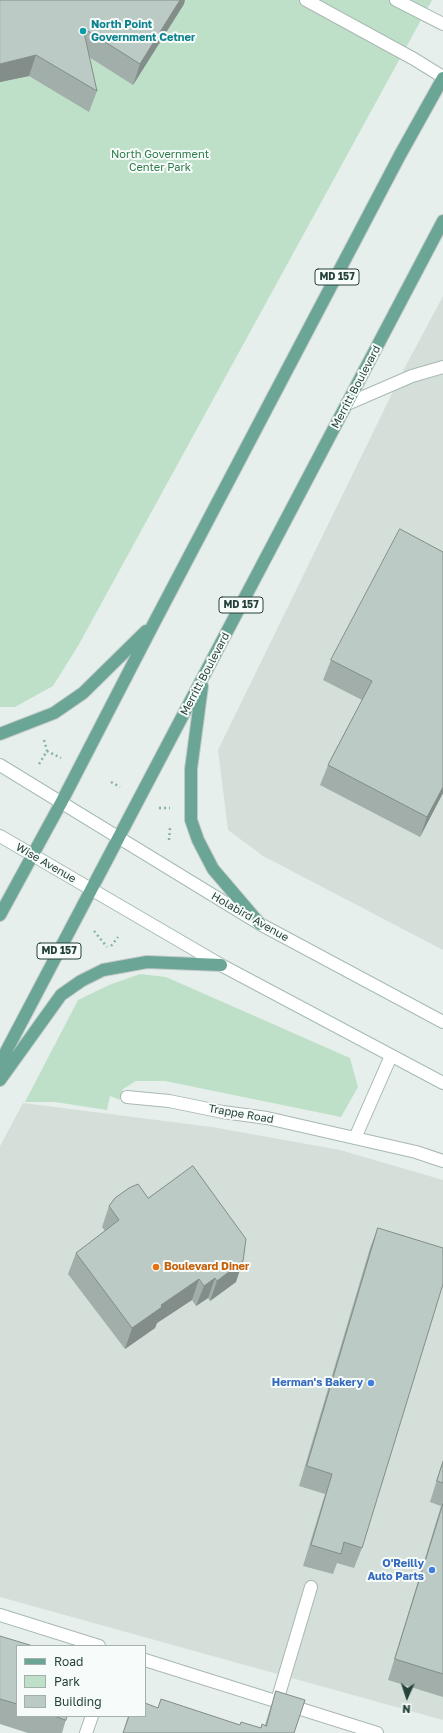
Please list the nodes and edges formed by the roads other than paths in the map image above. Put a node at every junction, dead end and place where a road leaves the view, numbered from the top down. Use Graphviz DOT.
graph roads {
  1 [pos="306,0"];
  2 [pos="396,0"];
  3 [pos="443,24"];
  4 [pos="443,78"];
  5 [pos="443,221"];
  6 [pos="443,367"];
  7 [pos="347,404"];
  8 [pos="154,623"];
  9 [pos="203,678"];
  10 [pos="0,734"];
  11 [pos="0,765"];
  12 [pos="61,803"];
  13 [pos="0,836"];
  14 [pos="119,838"];
  15 [pos="33,855"];
  16 [pos="91,890"];
  17 [pos="0,915"];
  18 [pos="260,924"];
  19 [pos="220,965"];
  20 [pos="443,1022"];
  21 [pos="391,1056"];
  22 [pos="0,1063"];
  23 [pos="0,1080"];
  24 [pos="443,1083"];
  25 [pos="127,1097"];
  26 [pos="355,1138"];
  27 [pos="443,1161"];
  28 [pos="311,1587"];
  29 [pos="0,1615"];
  30 [pos="96,1645"];
  31 [pos="146,1660"];
  32 [pos="277,1701"];
  33 [pos="92,1717"];
  34 [pos="86,1733"];
  35 [pos="377,1733"];
  1 -- 4 [label="main road"];
  2 -- 3 [label="main road"];
  4 -- 8 [label="main road, MD 157"];
  5 -- 7 [label="main road, Merritt Boulevard / MD 157"];
  6 -- 7 [label="main road"];
  7 -- 9 [label="main road, Merritt Boulevard / MD 157"];
  8 -- 10 [label="main road"];
  8 -- 12 [label="main road, MD 157"];
  9 -- 14 [label="main road, Merritt Boulevard / MD 157"];
  9 -- 18 [label="main road"];
  11 -- 12 [label="main road"];
  12 -- 14 [label="main road, Holabird Avenue"];
  12 -- 15 [label="main road, MD 157"];
  13 -- 15 [label="main road, Wise Avenue"];
  14 -- 16 [label="main road, Merritt Boulevard / MD 157"];
  14 -- 18 [label="main road, Holabird Avenue"];
  15 -- 16 [label="main road, Wise Avenue"];
  15 -- 17 [label="main road, MD 157"];
  16 -- 19 [label="main road"];
  16 -- 22 [label="main road, Merritt Boulevard / MD 157"];
  18 -- 20 [label="main road, Holabird Avenue"];
  19 -- 21 [label="main road"];
  19 -- 23 [label="main road"];
  21 -- 24 [label="main road"];
  21 -- 26 [label="main road"];
  25 -- 26 [label="main road, Trappe Road"];
  26 -- 27 [label="main road, Trappe Road"];
  28 -- 32 [label="main road"];
  29 -- 30 [label="main road"];
  31 -- 32 [label="main road"];
  32 -- 35 [label="main road"];
  33 -- 34 [label="main road"];
}
